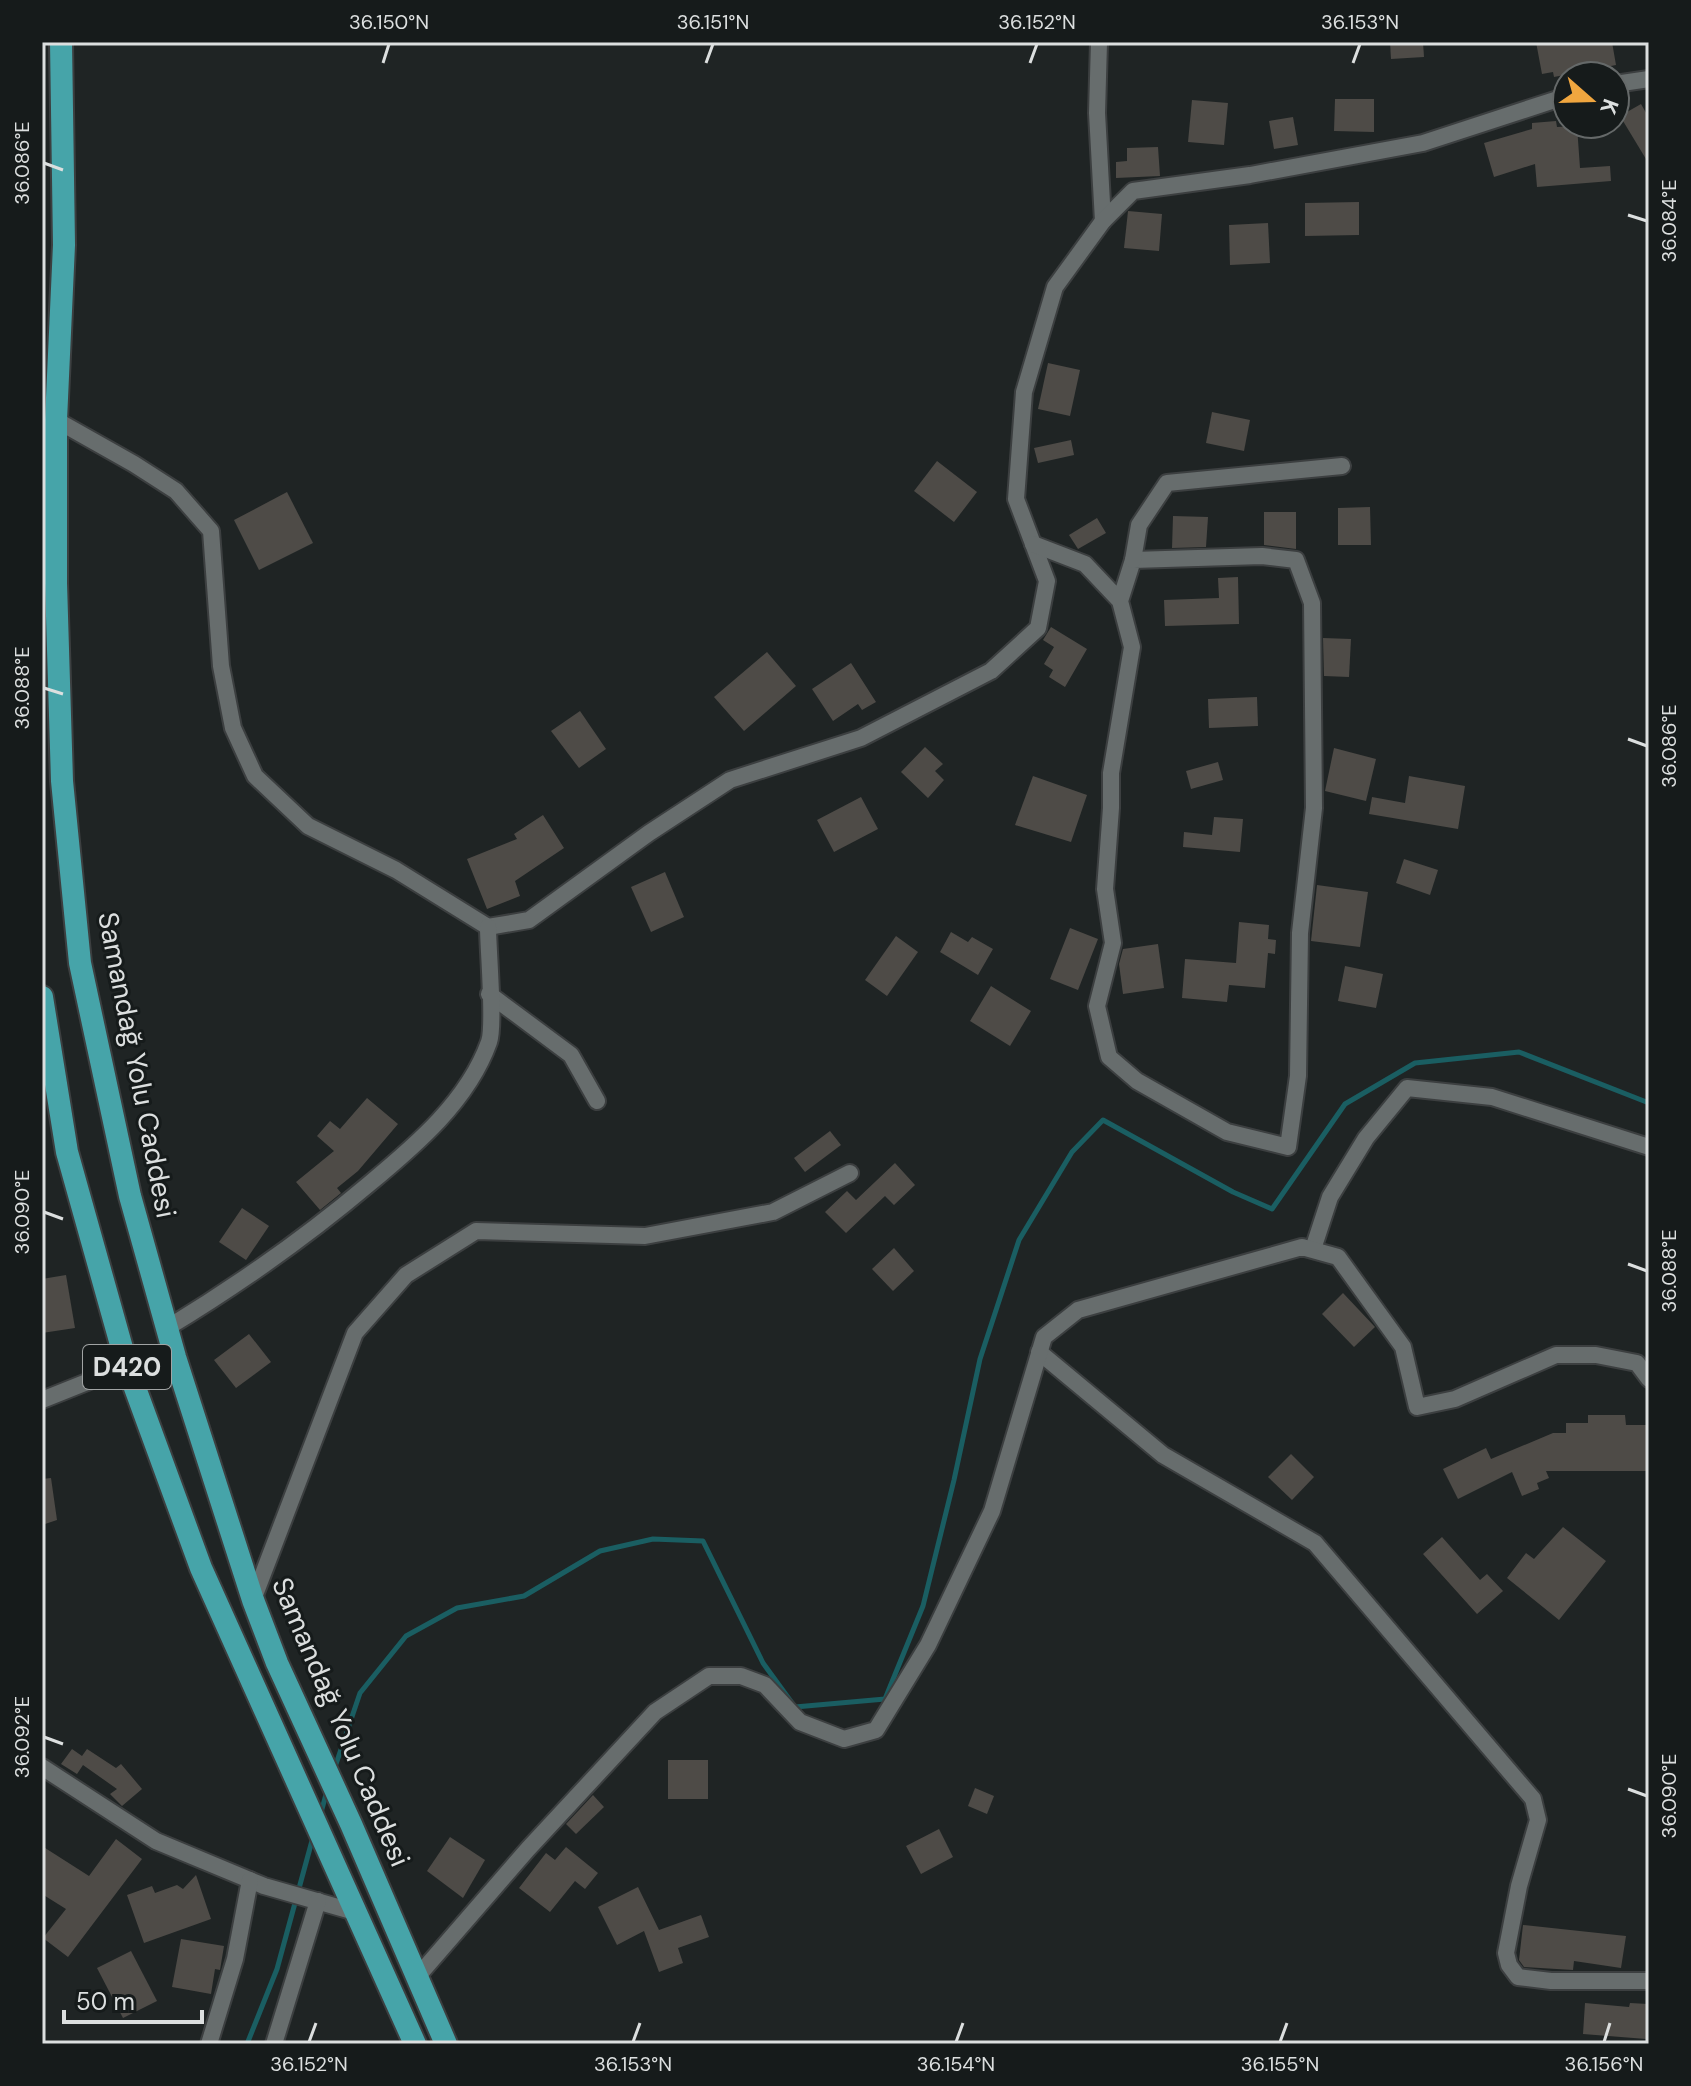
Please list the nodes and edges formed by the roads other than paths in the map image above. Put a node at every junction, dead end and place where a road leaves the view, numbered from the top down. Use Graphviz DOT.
graph roads {
  1 [pos="61,42"];
  2 [pos="1099,42"];
  3 [pos="1551,101"];
  4 [pos="1103,221"];
  5 [pos="56,420"];
  6 [pos="1342,466"];
  7 [pos="1033,544"];
  8 [pos="1133,560"];
  9 [pos="1120,601"];
  10 [pos="488,927"];
  11 [pos="489,994"];
  12 [pos="42,997"];
  13 [pos="597,1101"];
  14 [pos="1649,1147"];
  15 [pos="850,1173"];
  16 [pos="1313,1249"];
  17 [pos="167,1328"];
  18 [pos="1039,1352"];
  19 [pos="127,1366"];
  20 [pos="1649,1379"];
  21 [pos="42,1400"];
  22 [pos="253,1600"];
  23 [pos="42,1767"];
  24 [pos="250,1880"];
  25 [pos="313,1900"];
  26 [pos="355,1912"];
  27 [pos="418,1976"];
  28 [pos="1649,1981"];
  29 [pos="209,2044"];
  30 [pos="274,2044"];
  31 [pos="415,2044"];
  32 [pos="446,2044"];
  1 -- 5 [label="highway, Samandağ Yolu Caddesi / D420"];
  2 -- 4 [label="street"];
  3 -- 4 [label="street"];
  4 -- 7 [label="street"];
  5 -- 10 [label="street"];
  5 -- 17 [label="highway, Samandağ Yolu Caddesi / D420"];
  6 -- 8 [label="street"];
  7 -- 9 [label="street"];
  7 -- 10 [label="street"];
  8 -- 9 [label="street"];
  8 -- 9 [label="street"];
  10 -- 11 [label="street"];
  11 -- 13 [label="street"];
  11 -- 17 [label="street"];
  12 -- 19 [label="highway, D420"];
  14 -- 16 [label="street"];
  15 -- 22 [label="street"];
  16 -- 18 [label="street"];
  16 -- 20 [label="street"];
  17 -- 22 [label="highway, Samandağ Yolu Caddesi / D420"];
  18 -- 27 [label="street"];
  18 -- 28 [label="street"];
  19 -- 21 [label="street"];
  19 -- 26 [label="highway, D420"];
  22 -- 27 [label="highway, Samandağ Yolu Caddesi / D420"];
  23 -- 24 [label="street"];
  24 -- 25 [label="street"];
  24 -- 29 [label="street"];
  25 -- 26 [label="street"];
  25 -- 30 [label="street"];
  26 -- 31 [label="highway, D420"];
  27 -- 32 [label="highway, Samandağ Yolu Caddesi / D420"];
}
